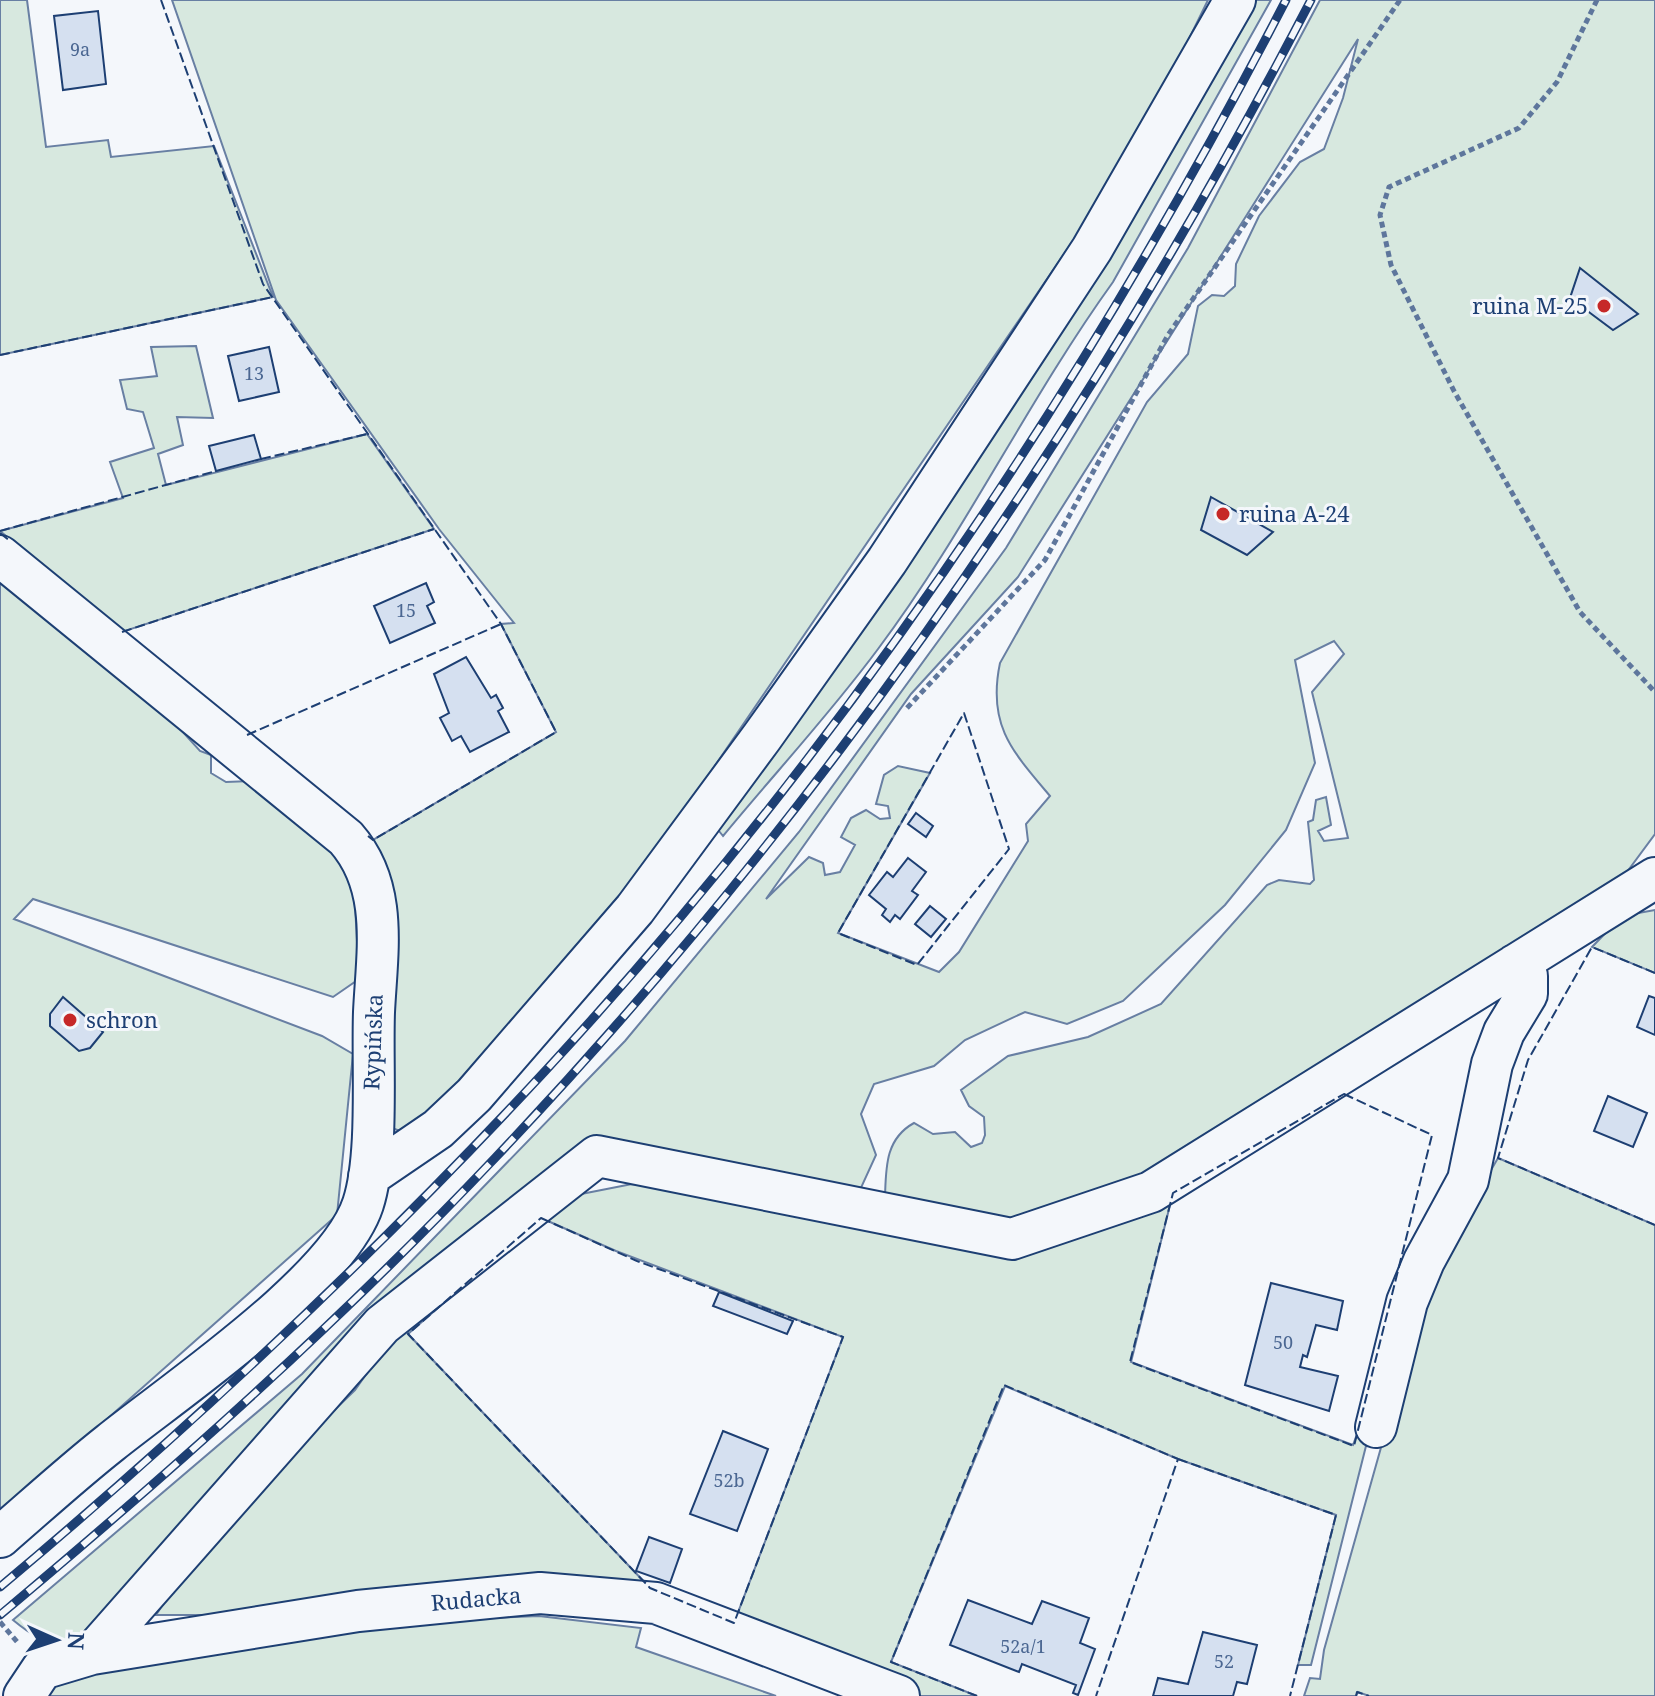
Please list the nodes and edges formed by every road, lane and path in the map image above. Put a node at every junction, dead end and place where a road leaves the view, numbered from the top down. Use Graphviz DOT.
graph roads {
  1 [pos="1235,0"];
  2 [pos="1400,0"];
  3 [pos="1597,0"];
  4 [pos="0,556"];
  5 [pos="1655,692"];
  6 [pos="907,708"];
  7 [pos="1655,878"];
  8 [pos="1515,965"];
  9 [pos="369,1176"];
  10 [pos="1376,1427"];
  11 [pos="0,1537"];
  12 [pos="92,1654"];
  13 [pos="33,1683"];
  14 [pos="899,1696"];
  1 -- 9 [label="street"];
  2 -- 6 [label="path"];
  3 -- 5 [label="path"];
  4 -- 9 [label="street, Rypińska"];
  7 -- 8 [label="street"];
  8 -- 10 [label="street"];
  8 -- 12 [label="street"];
  9 -- 11 [label="street, Rypińska"];
  12 -- 13 [label="street, Rudacka"];
  12 -- 14 [label="street, Rudacka"];
}
